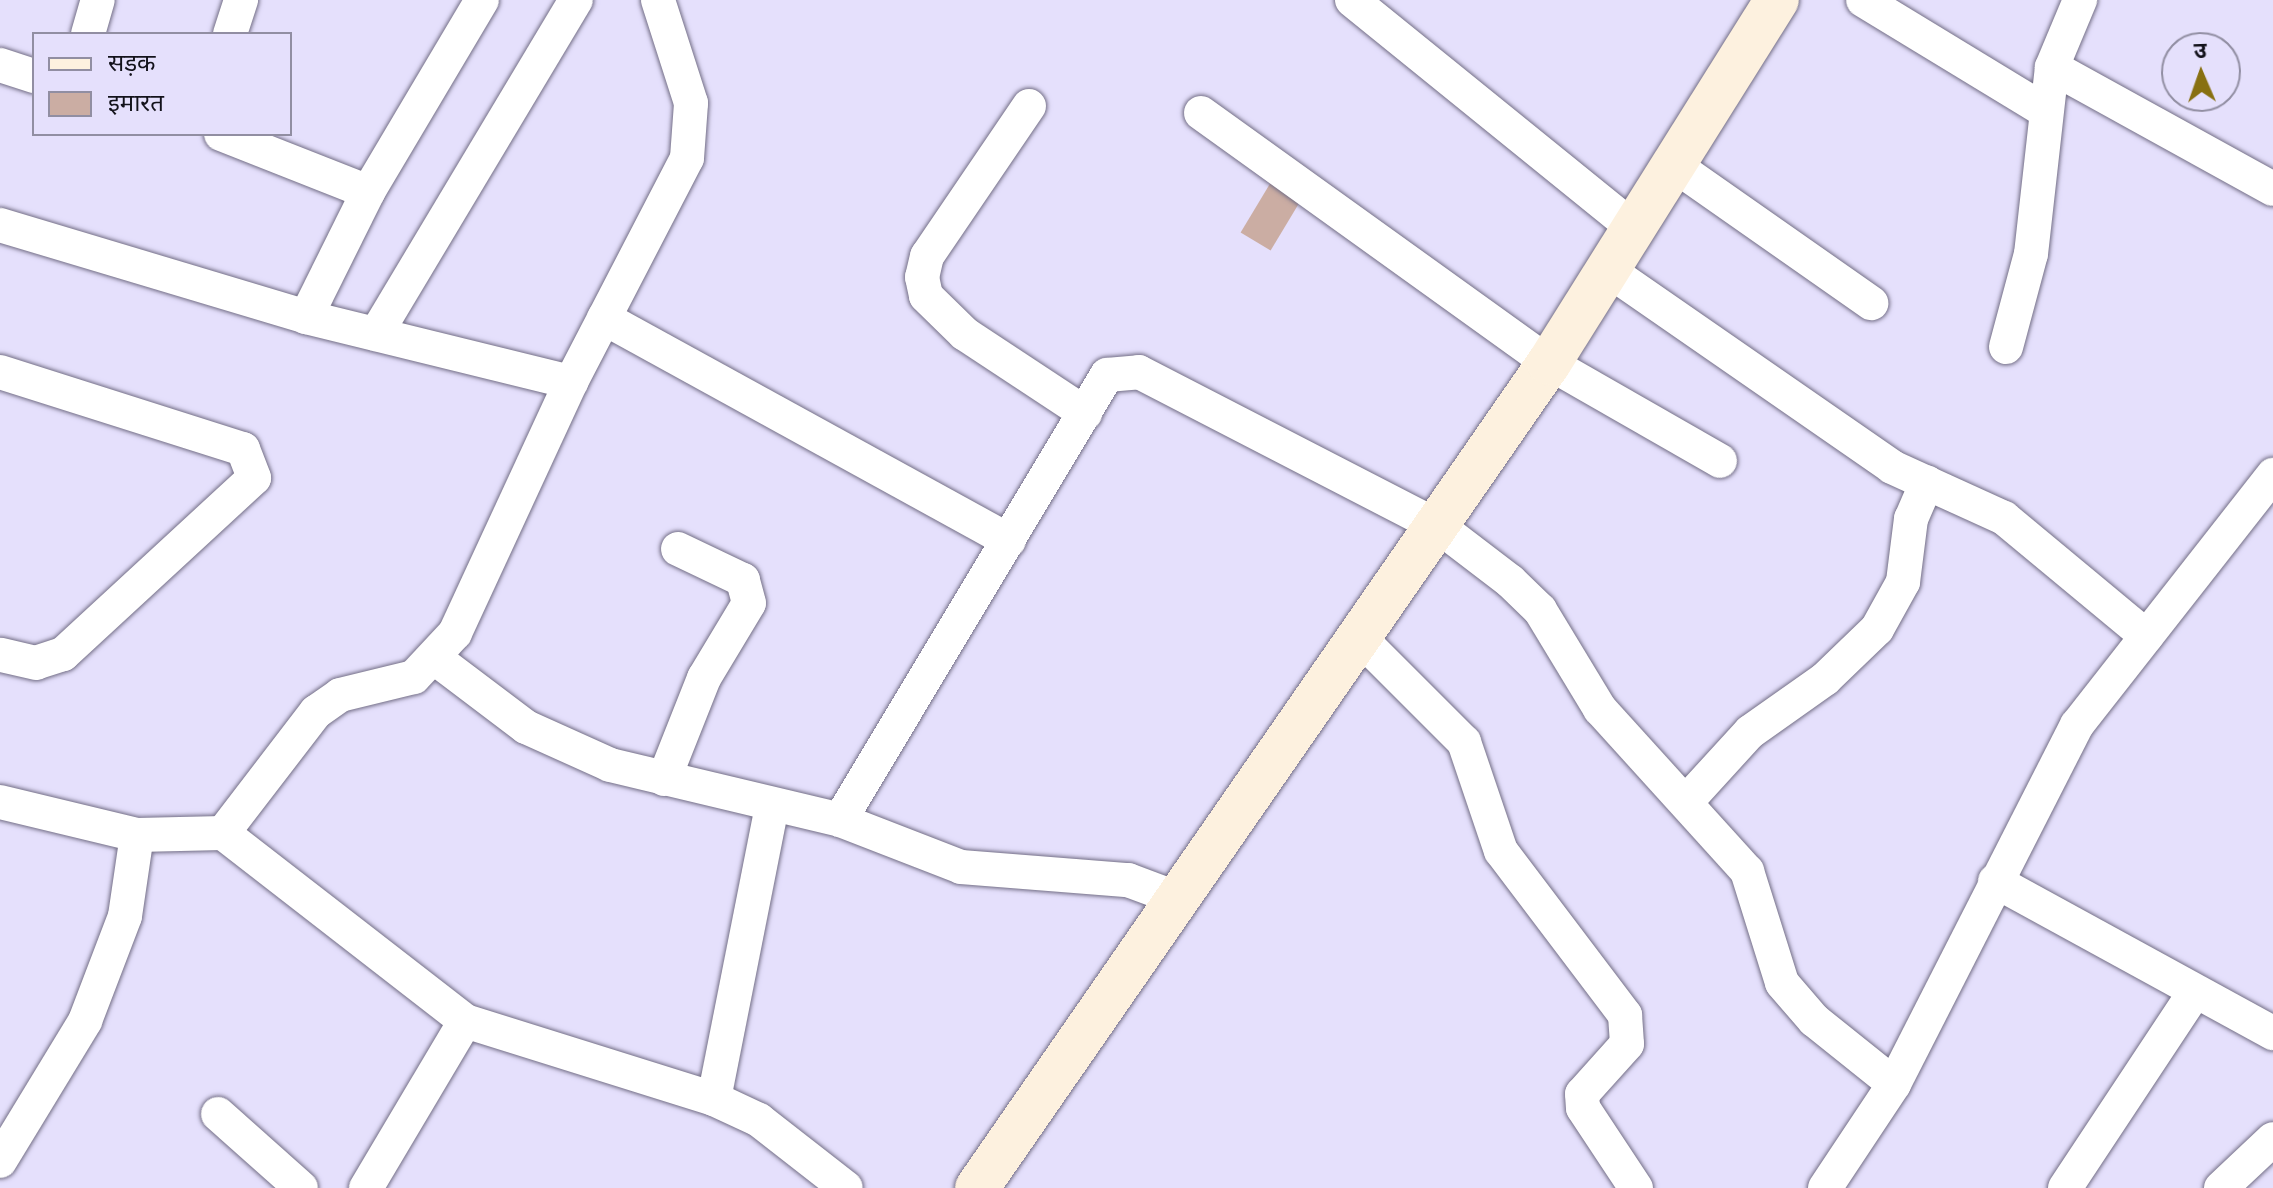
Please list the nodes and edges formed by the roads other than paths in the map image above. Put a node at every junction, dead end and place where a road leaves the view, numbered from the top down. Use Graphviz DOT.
graph roads {
  1 [pos="98,0"];
  2 [pos="241,0"];
  3 [pos="482,0"];
  4 [pos="576,0"];
  5 [pos="658,0"];
  6 [pos="1352,0"];
  7 [pos="1777,0"];
  8 [pos="1863,0"];
  9 [pos="2080,0"];
  10 [pos="89,32"];
  11 [pos="231,32"];
  12 [pos="0,65"];
  13 [pos="2052,67"];
  14 [pos="32,75"];
  15 [pos="1029,106"];
  16 [pos="2044,110"];
  17 [pos="1201,113"];
  18 [pos="226,136"];
  19 [pos="1674,165"];
  20 [pos="2273,189"];
  21 [pos="368,192"];
  22 [pos="0,225"];
  23 [pos="1634,228"];
  24 [pos="1608,270"];
  25 [pos="1871,303"];
  26 [pos="306,317"];
  27 [pos="604,318"];
  28 [pos="376,334"];
  29 [pos="2006,347"];
  30 [pos="1549,363"];
  31 [pos="0,372"];
  32 [pos="571,382"];
  33 [pos="1085,413"];
  34 [pos="1720,461"];
  35 [pos="2273,475"];
  36 [pos="1927,482"];
  37 [pos="1438,526"];
  38 [pos="1009,541"];
  39 [pos="678,549"];
  40 [pos="2146,636"];
  41 [pos="1360,638"];
  42 [pos="0,655"];
  43 [pos="436,659"];
  44 [pos="664,779"];
  45 [pos="0,802"];
  46 [pos="1686,802"];
  47 [pos="772,806"];
  48 [pos="840,820"];
  49 [pos="223,833"];
  50 [pos="137,835"];
  51 [pos="1995,881"];
  52 [pos="1179,899"];
  53 [pos="2194,993"];
  54 [pos="465,1021"];
  55 [pos="2273,1033"];
  56 [pos="1894,1084"];
  57 [pos="714,1099"];
  58 [pos="218,1114"];
  59 [pos="2273,1139"];
  60 [pos="0,1161"];
  61 [pos="301,1188"];
  62 [pos="366,1188"];
  63 [pos="846,1188"];
  64 [pos="977,1188"];
  65 [pos="1636,1188"];
  66 [pos="1825,1188"];
  67 [pos="2065,1188"];
  68 [pos="2221,1188"];
  1 -- 10 [label="street"];
  2 -- 11 [label="street"];
  3 -- 21 [label="street"];
  4 -- 28 [label="street"];
  5 -- 27 [label="street"];
  6 -- 23 [label="street"];
  7 -- 19 [label="street"];
  8 -- 16 [label="street"];
  9 -- 13 [label="street"];
  12 -- 14 [label="street"];
  13 -- 16 [label="street"];
  13 -- 20 [label="street"];
  15 -- 33 [label="street"];
  16 -- 29 [label="street"];
  17 -- 30 [label="street"];
  18 -- 21 [label="street"];
  19 -- 23 [label="street"];
  19 -- 25 [label="street"];
  21 -- 26 [label="street"];
  22 -- 26 [label="street"];
  23 -- 24 [label="street"];
  24 -- 30 [label="street"];
  24 -- 36 [label="street"];
  26 -- 28 [label="street"];
  27 -- 32 [label="street"];
  27 -- 38 [label="street"];
  28 -- 32 [label="street"];
  30 -- 34 [label="street"];
  30 -- 37 [label="street"];
  31 -- 42 [label="street"];
  32 -- 43 [label="street"];
  33 -- 37 [label="street"];
  33 -- 38 [label="street"];
  35 -- 40 [label="street"];
  36 -- 40 [label="street"];
  36 -- 46 [label="street"];
  37 -- 41 [label="street"];
  37 -- 46 [label="street"];
  38 -- 48 [label="street"];
  39 -- 44 [label="street"];
  40 -- 51 [label="street"];
  41 -- 52 [label="street"];
  41 -- 65 [label="street"];
  43 -- 44 [label="street"];
  43 -- 49 [label="street"];
  44 -- 47 [label="street"];
  45 -- 50 [label="street"];
  46 -- 56 [label="street"];
  47 -- 48 [label="street"];
  47 -- 57 [label="street"];
  48 -- 52 [label="street"];
  49 -- 50 [label="street"];
  49 -- 54 [label="street"];
  50 -- 60 [label="street"];
  51 -- 53 [label="street"];
  51 -- 56 [label="street"];
  52 -- 64 [label="street"];
  53 -- 55 [label="street"];
  53 -- 67 [label="street"];
  54 -- 57 [label="street"];
  54 -- 62 [label="street"];
  56 -- 66 [label="street"];
  57 -- 63 [label="street"];
  58 -- 61 [label="street"];
  59 -- 68 [label="street"];
}
